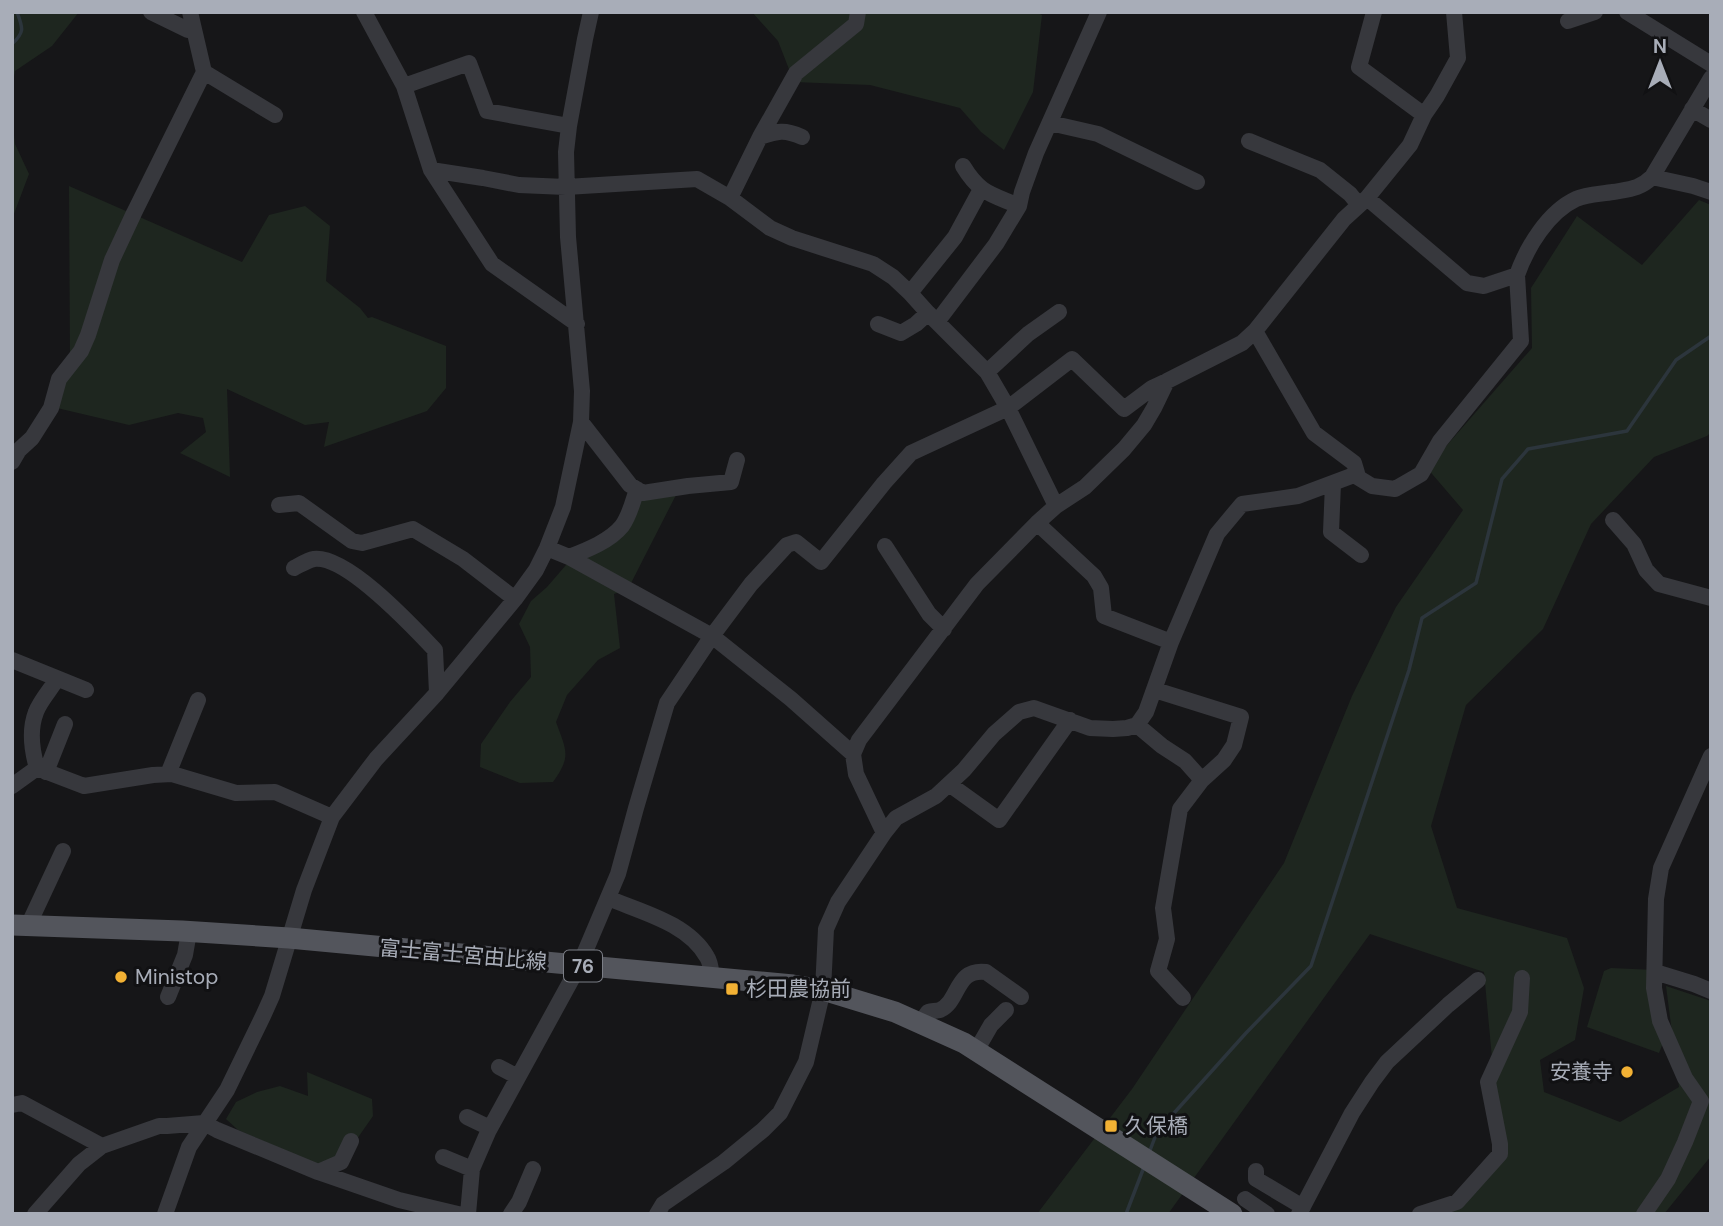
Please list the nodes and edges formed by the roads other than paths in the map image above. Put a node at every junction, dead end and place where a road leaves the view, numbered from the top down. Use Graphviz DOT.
graph roads {
  1 [pos="150,12"];
  2 [pos="190,12"];
  3 [pos="364,12"];
  4 [pos="591,12"];
  5 [pos="858,12"];
  6 [pos="1099,12"];
  7 [pos="1374,12"];
  8 [pos="1454,12"];
  9 [pos="1595,12"];
  10 [pos="1627,12"];
  11 [pos="1568,21"];
  12 [pos="194,29"];
  13 [pos="1711,64"];
  14 [pos="204,72"];
  15 [pos="1711,78"];
  16 [pos="404,86"];
  17 [pos="1692,109"];
  18 [pos="275,115"];
  19 [pos="1424,115"];
  20 [pos="1711,120"];
  21 [pos="1050,123"];
  22 [pos="569,126"];
  23 [pos="760,137"];
  24 [pos="802,137"];
  25 [pos="1249,141"];
  26 [pos="963,166"];
  27 [pos="431,170"];
  28 [pos="1652,177"];
  29 [pos="1197,182"];
  30 [pos="566,187"];
  31 [pos="981,189"];
  32 [pos="1711,191"];
  33 [pos="730,198"];
  34 [pos="1363,202"];
  35 [pos="1019,206"];
  36 [pos="1517,275"];
  37 [pos="910,293"];
  38 [pos="1059,312"];
  39 [pos="932,318"];
  40 [pos="577,324"];
  41 [pos="878,324"];
  42 [pos="1255,331"];
  43 [pos="987,372"];
  44 [pos="1167,381"];
  45 [pos="1009,408"];
  46 [pos="581,422"];
  47 [pos="737,460"];
  48 [pos="12,462"];
  49 [pos="1354,475"];
  50 [pos="1333,484"];
  51 [pos="637,489"];
  52 [pos="279,505"];
  53 [pos="1055,506"];
  54 [pos="1613,520"];
  55 [pos="1037,523"];
  56 [pos="886,546"];
  57 [pos="547,548"];
  58 [pos="1361,555"];
  59 [pos="569,557"];
  60 [pos="294,568"];
  61 [pos="1711,598"];
  62 [pos="515,599"];
  63 [pos="944,629"];
  64 [pos="712,636"];
  65 [pos="1171,642"];
  66 [pos="12,660"];
  67 [pos="57,679"];
  68 [pos="86,690"];
  69 [pos="1155,690"];
  70 [pos="437,693"];
  71 [pos="198,700"];
  72 [pos="1070,720"];
  73 [pos="65,724"];
  74 [pos="1137,725"];
  75 [pos="853,754"];
  76 [pos="1711,756"];
  77 [pos="41,770"];
  78 [pos="168,774"];
  79 [pos="1202,780"];
  80 [pos="949,784"];
  81 [pos="12,786"];
  82 [pos="332,817"];
  83 [pos="884,834"];
  84 [pos="63,851"];
  85 [pos="608,898"];
  86 [pos="20,926"];
  87 [pos="189,932"];
  88 [pos="289,938"];
  89 [pos="579,966"];
  90 [pos="1655,972"];
  91 [pos="712,978"];
  92 [pos="1522,978"];
  93 [pos="1478,980"];
  94 [pos="823,990"];
  95 [pos="1711,991"];
  96 [pos="168,997"];
  97 [pos="1021,997"];
  98 [pos="1183,998"];
  99 [pos="1006,1010"];
  100 [pos="921,1023"];
  101 [pos="976,1051"];
  102 [pos="499,1067"];
  103 [pos="518,1077"];
  104 [pos="12,1105"];
  105 [pos="467,1117"];
  106 [pos="204,1123"];
  107 [pos="490,1128"];
  108 [pos="351,1140"];
  109 [pos="102,1146"];
  110 [pos="443,1157"];
  111 [pos="472,1169"];
  112 [pos="533,1169"];
  113 [pos="1256,1171"];
  114 [pos="317,1172"];
  115 [pos="1239,1206"];
  116 [pos="1301,1210"];
  117 [pos="35,1214"];
  118 [pos="165,1214"];
  119 [pos="458,1214"];
  120 [pos="468,1214"];
  121 [pos="511,1214"];
  122 [pos="657,1214"];
  123 [pos="1267,1214"];
  124 [pos="1420,1214"];
  125 [pos="1644,1214"];
  1 -- 12 [label="street"];
  2 -- 12 [label="street"];
  3 -- 16 [label="street"];
  4 -- 22 [label="street"];
  5 -- 23 [label="street"];
  6 -- 21 [label="street"];
  7 -- 19 [label="street"];
  8 -- 19 [label="street"];
  9 -- 11 [label="street"];
  10 -- 13 [label="street"];
  12 -- 14 [label="street"];
  14 -- 18 [label="street"];
  14 -- 48 [label="street"];
  15 -- 17 [label="street"];
  16 -- 22 [label="street"];
  16 -- 27 [label="street"];
  17 -- 20 [label="street"];
  17 -- 28 [label="street"];
  19 -- 34 [label="street"];
  21 -- 29 [label="street"];
  21 -- 35 [label="street"];
  22 -- 30 [label="street"];
  23 -- 24 [label="street"];
  23 -- 33 [label="street"];
  25 -- 34 [label="street"];
  26 -- 31 [label="street"];
  27 -- 30 [label="street"];
  27 -- 40 [label="street"];
  28 -- 32 [label="street"];
  28 -- 36 [label="street"];
  30 -- 33 [label="street"];
  30 -- 40 [label="street"];
  31 -- 35 [label="street"];
  31 -- 37 [label="street"];
  33 -- 37 [label="street"];
  34 -- 36 [label="street"];
  34 -- 42 [label="street"];
  35 -- 39 [label="street"];
  36 -- 49 [label="street"];
  37 -- 39 [label="street"];
  38 -- 43 [label="street"];
  39 -- 41 [label="street"];
  39 -- 43 [label="street"];
  40 -- 46 [label="street"];
  42 -- 44 [label="street"];
  42 -- 49 [label="street"];
  43 -- 45 [label="street"];
  44 -- 45 [label="street"];
  44 -- 53 [label="street"];
  45 -- 53 [label="street"];
  45 -- 64 [label="street"];
  46 -- 51 [label="street"];
  46 -- 57 [label="street"];
  47 -- 51 [label="street"];
  49 -- 50 [label="street"];
  50 -- 58 [label="street"];
  50 -- 65 [label="street"];
  51 -- 59 [label="street"];
  52 -- 62 [label="street"];
  53 -- 55 [label="street"];
  54 -- 61 [label="street"];
  55 -- 63 [label="street"];
  55 -- 65 [label="street"];
  56 -- 63 [label="street"];
  57 -- 59 [label="street"];
  57 -- 62 [label="street"];
  59 -- 64 [label="street"];
  60 -- 70 [label="street"];
  62 -- 70 [label="street"];
  63 -- 75 [label="street"];
  64 -- 75 [label="street"];
  64 -- 85 [label="street"];
  65 -- 69 [label="street"];
  66 -- 67 [label="street"];
  67 -- 68 [label="street"];
  67 -- 77 [label="street"];
  69 -- 74 [label="street"];
  69 -- 79 [label="street"];
  70 -- 82 [label="street"];
  71 -- 78 [label="street"];
  72 -- 74 [label="street"];
  72 -- 80 [label="street"];
  72 -- 80 [label="street"];
  73 -- 77 [label="street"];
  74 -- 79 [label="street"];
  75 -- 83 [label="street"];
  76 -- 90 [label="street"];
  77 -- 78 [label="street"];
  77 -- 81 [label="street"];
  78 -- 82 [label="street"];
  79 -- 98 [label="street"];
  80 -- 83 [label="street"];
  82 -- 88 [label="street"];
  83 -- 94 [label="street"];
  84 -- 86 [label="street"];
  85 -- 89 [label="street"];
  85 -- 91 [label="street"];
  86 -- 87 [label="main road, 富士富士宮由比線 / 76"];
  87 -- 88 [label="main road, 富士富士宮由比線 / 76"];
  87 -- 96 [label="street"];
  88 -- 89 [label="main road, 富士富士宮由比線 / 76"];
  88 -- 106 [label="street"];
  89 -- 91 [label="main road, 富士富士宮由比線 / 76"];
  89 -- 103 [label="street"];
  90 -- 95 [label="street"];
  90 -- 125 [label="street"];
  91 -- 94 [label="main road, 富士富士宮由比線 / 76"];
  92 -- 124 [label="street"];
  93 -- 116 [label="street"];
  94 -- 100 [label="main road, 富士富士宮由比線 / 76"];
  94 -- 122 [label="street"];
  97 -- 100 [label="street"];
  99 -- 101 [label="street"];
  100 -- 101 [label="main road, 富士富士宮由比線 / 76"];
  101 -- 115 [label="main road, 富士富士宮由比線 / 76"];
  102 -- 103 [label="street"];
  103 -- 107 [label="street"];
  104 -- 109 [label="street"];
  105 -- 107 [label="street"];
  106 -- 109 [label="street"];
  106 -- 114 [label="street"];
  106 -- 118 [label="street"];
  107 -- 111 [label="street"];
  108 -- 114 [label="street"];
  109 -- 117 [label="street"];
  110 -- 111 [label="street"];
  111 -- 120 [label="street"];
  112 -- 121 [label="street"];
  113 -- 116 [label="street"];
  114 -- 119 [label="street"];
  115 -- 123 [label="street"];
}
